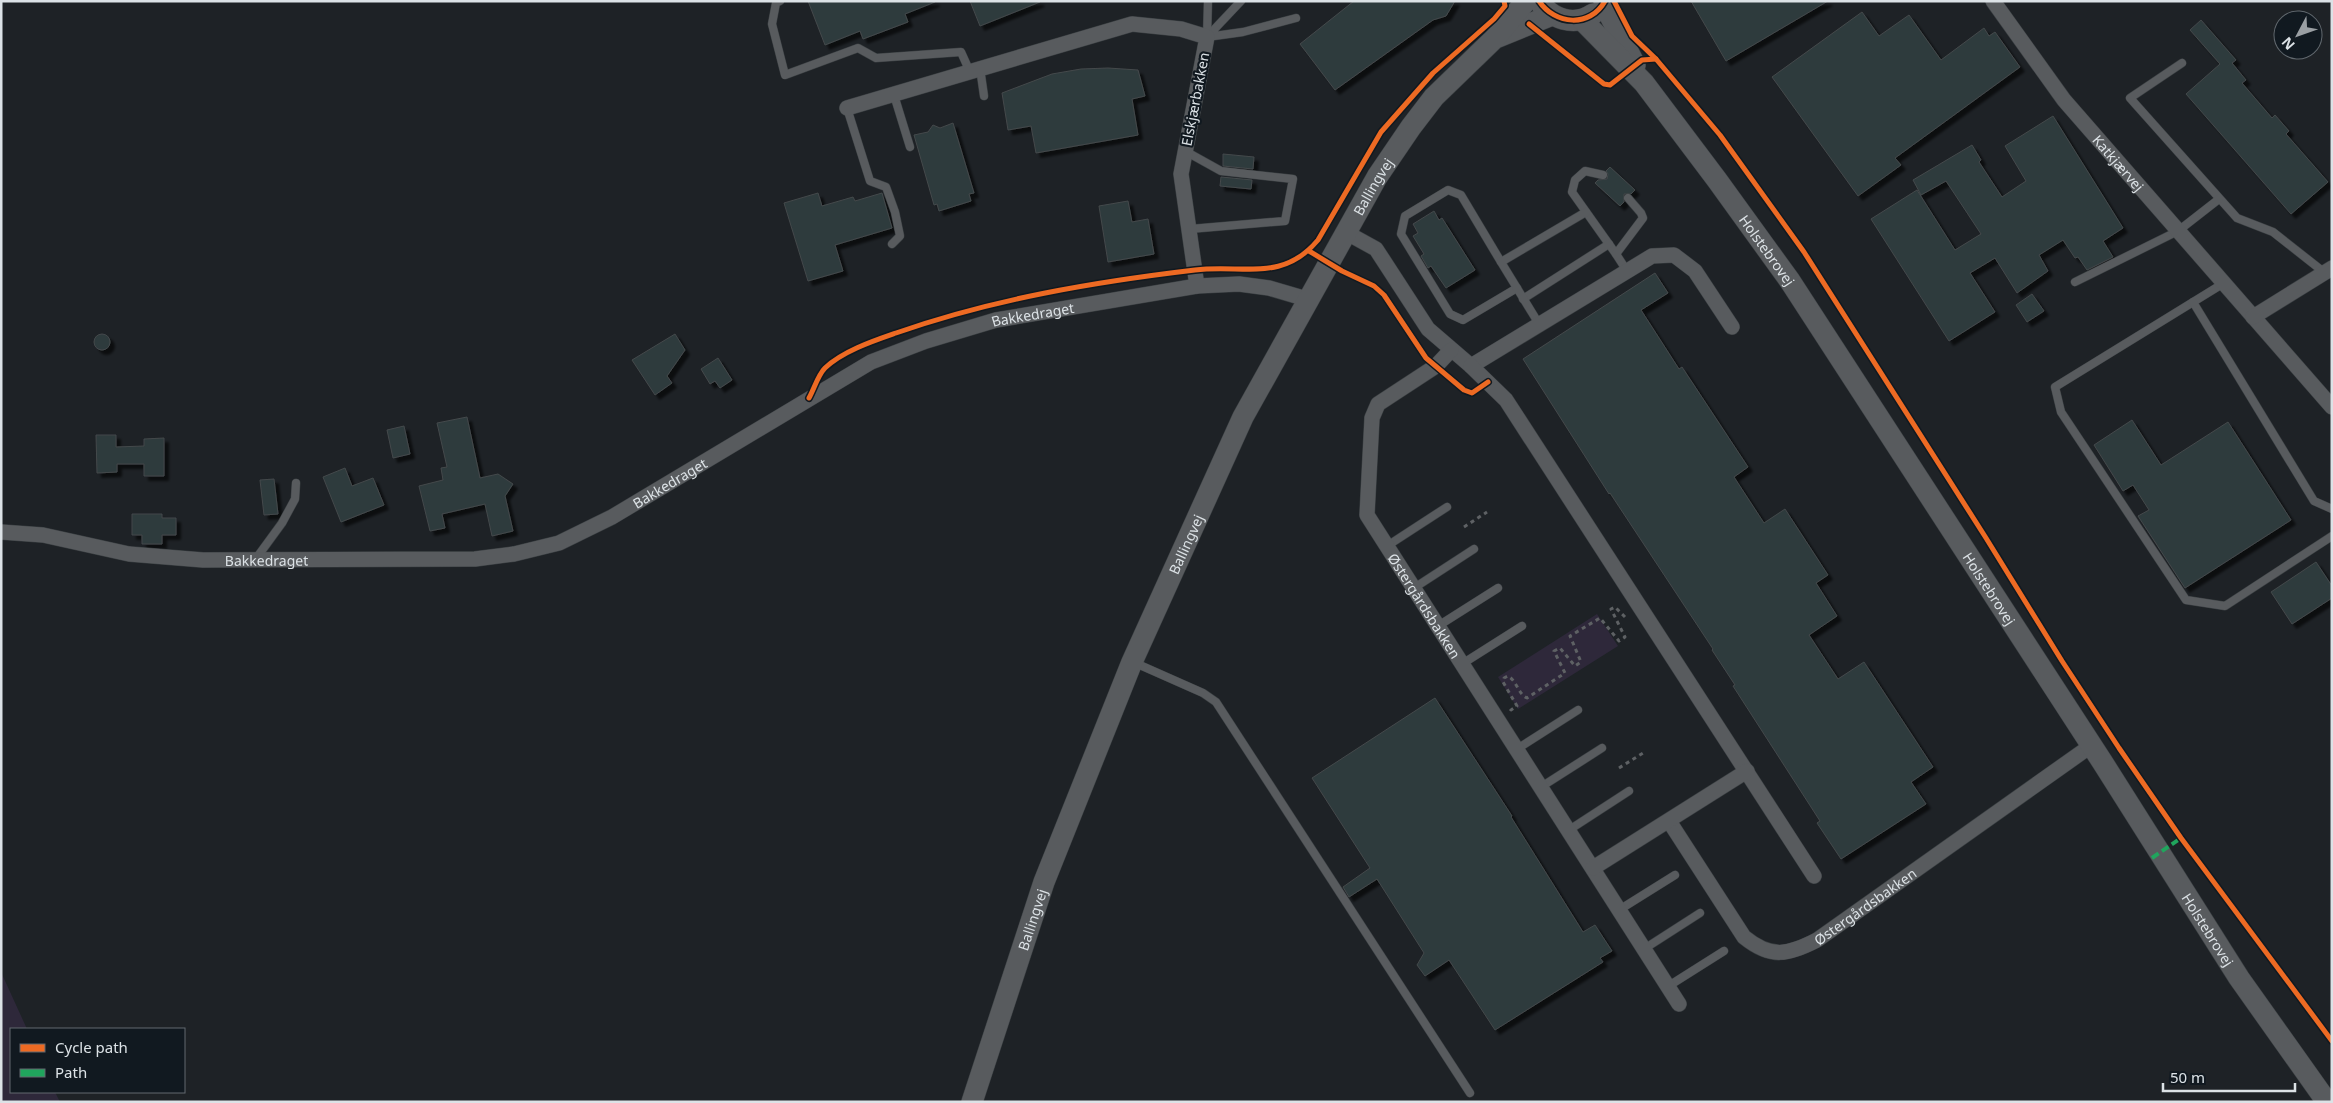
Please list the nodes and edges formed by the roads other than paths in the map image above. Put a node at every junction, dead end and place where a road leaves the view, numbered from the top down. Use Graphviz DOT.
graph roads {
  1 [pos="780,1"];
  2 [pos="1208,1"];
  3 [pos="1241,1"];
  4 [pos="1526,1"];
  5 [pos="1993,1"];
  6 [pos="1604,3"];
  7 [pos="1545,8"];
  8 [pos="1296,18"];
  9 [pos="1582,20"];
  10 [pos="1207,37"];
  11 [pos="1495,38"];
  12 [pos="2182,63"];
  13 [pos="975,70"];
  14 [pos="1644,83"];
  15 [pos="894,95"];
  16 [pos="984,96"];
  17 [pos="847,108"];
  18 [pos="910,146"];
  19 [pos="1185,152"];
  20 [pos="1602,175"];
  21 [pos="1628,198"];
  22 [pos="2219,199"];
  23 [pos="1586,212"];
  24 [pos="1190,229"];
  25 [pos="2178,231"];
  26 [pos="1348,233"];
  27 [pos="892,244"];
  28 [pos="1609,244"];
  29 [pos="1616,254"];
  30 [pos="1501,262"];
  31 [pos="1627,271"];
  32 [pos="2328,271"];
  33 [pos="2075,282"];
  34 [pos="2224,283"];
  35 [pos="1197,286"];
  36 [pos="1517,288"];
  37 [pos="1524,299"];
  38 [pos="1310,300"];
  39 [pos="2193,302"];
  40 [pos="2253,317"];
  41 [pos="1539,324"];
  42 [pos="1732,327"];
  43 [pos="1451,350"];
  44 [pos="1471,366"];
  45 [pos="2332,407"];
  46 [pos="296,483"];
  47 [pos="1446,507"];
  48 [pos="2332,509"];
  49 [pos="1,532"];
  50 [pos="2332,536"];
  51 [pos="1387,546"];
  52 [pos="1474,549"];
  53 [pos="255,560"];
  54 [pos="1414,588"];
  55 [pos="1498,588"];
  56 [pos="1438,626"];
  57 [pos="1522,626"];
  58 [pos="1132,662"];
  59 [pos="1462,664"];
  60 [pos="1578,710"];
  61 [pos="2092,745"];
  62 [pos="1602,748"];
  63 [pos="1517,749"];
  64 [pos="1747,771"];
  65 [pos="1541,787"];
  66 [pos="1629,791"];
  67 [pos="1669,821"];
  68 [pos="1568,830"];
  69 [pos="1593,868"];
  70 [pos="1675,874"];
  71 [pos="1814,876"];
  72 [pos="1619,910"];
  73 [pos="1700,913"];
  74 [pos="1644,948"];
  75 [pos="1724,951"];
  76 [pos="1668,987"];
  77 [pos="1679,1004"];
  78 [pos="1470,1093"];
  79 [pos="972,1102"];
  80 [pos="2327,1102"];
  1 -- 13 [label="lane"];
  2 -- 10 [label="lane"];
  3 -- 10 [label="lane"];
  4 -- 11 [label="main road, Ballingvej"];
  5 -- 25 [label="street, Katkjærvej"];
  6 -- 9 [label="main road"];
  6 -- 14 [label="main road, Holstebrovej"];
  7 -- 9 [label="main road"];
  7 -- 11 [label="main road, Ballingvej"];
  8 -- 10 [label="lane"];
  9 -- 14 [label="main road, Holstebrovej"];
  10 -- 13 [label="street, Elskjærbakken"];
  10 -- 19 [label="street, Elskjærbakken"];
  11 -- 26 [label="main road, Ballingvej"];
  12 -- 22 [label="lane"];
  13 -- 15 [label="street, Elskjærbakken"];
  13 -- 16 [label="lane"];
  14 -- 61 [label="main road, Holstebrovej"];
  15 -- 17 [label="street, Elskjærbakken"];
  15 -- 18 [label="lane"];
  17 -- 27 [label="lane"];
  19 -- 24 [label="street, Elskjærbakken"];
  19 -- 24 [label="lane"];
  20 -- 23 [label="lane"];
  21 -- 29 [label="lane"];
  22 -- 25 [label="lane"];
  22 -- 32 [label="lane"];
  23 -- 28 [label="lane"];
  23 -- 30 [label="lane"];
  24 -- 35 [label="street, Elskjærbakken"];
  25 -- 33 [label="lane"];
  25 -- 34 [label="street, Katkjærvej"];
  26 -- 38 [label="main road, Ballingvej"];
  26 -- 43 [label="street"];
  28 -- 29 [label="lane"];
  28 -- 37 [label="lane"];
  29 -- 31 [label="lane"];
  30 -- 36 [label="lane"];
  30 -- 36 [label="lane"];
  31 -- 41 [label="street"];
  31 -- 42 [label="street"];
  32 -- 40 [label="street"];
  34 -- 39 [label="lane"];
  34 -- 40 [label="street, Katkjærvej"];
  35 -- 38 [label="street, Bakkedraget"];
  35 -- 53 [label="street, Bakkedraget"];
  36 -- 37 [label="lane"];
  37 -- 41 [label="lane"];
  38 -- 58 [label="main road, Ballingvej"];
  39 -- 48 [label="lane"];
  39 -- 50 [label="lane"];
  40 -- 45 [label="street, Katkjærvej"];
  41 -- 44 [label="street"];
  43 -- 44 [label="street"];
  43 -- 51 [label="street, Østergårdsbakken"];
  44 -- 64 [label="street"];
  46 -- 53 [label="lane"];
  47 -- 51 [label="lane"];
  49 -- 53 [label="street, Bakkedraget"];
  51 -- 54 [label="street, Østergårdsbakken"];
  52 -- 54 [label="lane"];
  54 -- 56 [label="street, Østergårdsbakken"];
  55 -- 56 [label="lane"];
  56 -- 59 [label="street, Østergårdsbakken"];
  57 -- 59 [label="lane"];
  58 -- 78 [label="lane"];
  58 -- 79 [label="main road, Ballingvej"];
  59 -- 63 [label="street, Østergårdsbakken"];
  60 -- 63 [label="lane"];
  61 -- 67 [label="street, Østergårdsbakken"];
  61 -- 80 [label="main road, Holstebrovej"];
  62 -- 65 [label="lane"];
  63 -- 65 [label="street, Østergårdsbakken"];
  64 -- 67 [label="street"];
  64 -- 71 [label="street"];
  65 -- 68 [label="street, Østergårdsbakken"];
  66 -- 68 [label="lane"];
  67 -- 69 [label="street"];
  68 -- 69 [label="street, Østergårdsbakken"];
  69 -- 72 [label="street, Østergårdsbakken"];
  70 -- 72 [label="lane"];
  72 -- 74 [label="street, Østergårdsbakken"];
  73 -- 74 [label="lane"];
  74 -- 76 [label="street, Østergårdsbakken"];
  75 -- 76 [label="lane"];
  76 -- 77 [label="street, Østergårdsbakken"];
}
